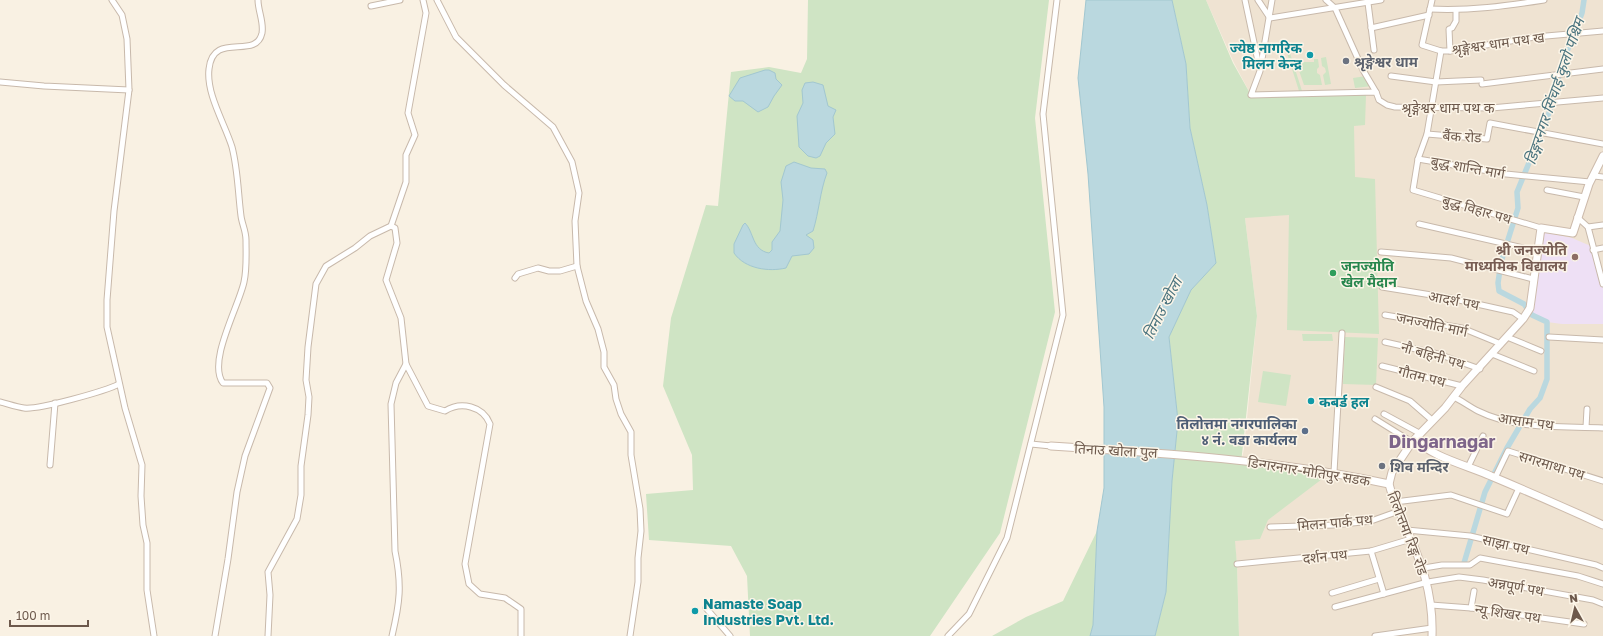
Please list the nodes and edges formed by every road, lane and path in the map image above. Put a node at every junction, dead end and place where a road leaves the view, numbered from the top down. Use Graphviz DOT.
graph roads {
  1 [pos="112,0"];
  2 [pos="258,0"];
  3 [pos="400,0"];
  4 [pos="423,0"];
  5 [pos="437,0"];
  6 [pos="1057,0"];
  7 [pos="1245,0"];
  8 [pos="1258,0"];
  9 [pos="1272,0"];
  10 [pos="1326,0"];
  11 [pos="1381,0"];
  12 [pos="1432,0"];
  13 [pos="1544,0"];
  14 [pos="1368,3"];
  15 [pos="371,6"];
  16 [pos="1335,8"];
  17 [pos="1430,8"];
  18 [pos="1456,10"];
  19 [pos="1429,15"];
  20 [pos="1270,18"];
  21 [pos="1372,28"];
  22 [pos="1603,31"];
  23 [pos="1374,50"];
  24 [pos="1441,51"];
  25 [pos="1450,51"];
  26 [pos="1603,69"];
  27 [pos="1260,70"];
  28 [pos="1391,76"];
  29 [pos="0,82"];
  30 [pos="1436,82"];
  31 [pos="129,90"];
  32 [pos="1376,92"];
  33 [pos="1603,98"];
  34 [pos="1431,108"];
  35 [pos="1427,134"];
  36 [pos="1603,144"];
  37 [pos="1603,156"];
  38 [pos="1418,159"];
  39 [pos="1603,177"];
  40 [pos="1592,179"];
  41 [pos="1547,190"];
  42 [pos="1584,197"];
  43 [pos="1577,217"];
  44 [pos="1419,224"];
  45 [pos="1603,225"];
  46 [pos="391,226"];
  47 [pos="1588,227"];
  48 [pos="1541,228"];
  49 [pos="1603,248"];
  50 [pos="1593,250"];
  51 [pos="1537,251"];
  52 [pos="1381,252"];
  53 [pos="577,266"];
  54 [pos="515,278"];
  55 [pos="1533,279"];
  56 [pos="1603,284"];
  57 [pos="1382,287"];
  58 [pos="1385,315"];
  59 [pos="1523,319"];
  60 [pos="1342,333"];
  61 [pos="1507,337"];
  62 [pos="1549,337"];
  63 [pos="1603,340"];
  64 [pos="1385,342"];
  65 [pos="1501,344"];
  66 [pos="1541,351"];
  67 [pos="1492,354"];
  68 [pos="406,364"];
  69 [pos="1382,366"];
  70 [pos="1480,368"];
  71 [pos="1534,371"];
  72 [pos="119,384"];
  73 [pos="1462,386"];
  74 [pos="1376,387"];
  75 [pos="1454,397"];
  76 [pos="0,402"];
  77 [pos="55,403"];
  78 [pos="1587,409"];
  79 [pos="1384,414"];
  80 [pos="1375,419"];
  81 [pos="1433,421"];
  82 [pos="1586,427"];
  83 [pos="1603,428"];
  84 [pos="1421,434"];
  85 [pos="1483,436"];
  86 [pos="1414,440"];
  87 [pos="1031,444"];
  88 [pos="1051,446"];
  89 [pos="1229,458"];
  90 [pos="50,465"];
  91 [pos="1468,467"];
  92 [pos="1334,472"];
  93 [pos="1493,477"];
  94 [pos="1603,481"];
  95 [pos="1390,484"];
  96 [pos="1519,488"];
  97 [pos="1395,502"];
  98 [pos="1399,511"];
  99 [pos="1603,525"];
  100 [pos="1270,527"];
  101 [pos="1407,530"];
  102 [pos="1411,539"];
  103 [pos="1371,551"];
  104 [pos="1237,564"];
  105 [pos="1424,568"];
  106 [pos="1603,568"];
  107 [pos="1379,579"];
  108 [pos="1428,582"];
  109 [pos="1603,584"];
  110 [pos="1474,591"];
  111 [pos="1332,593"];
  112 [pos="1384,594"];
  113 [pos="1603,604"];
  114 [pos="1431,605"];
  115 [pos="1335,607"];
  116 [pos="706,608"];
  117 [pos="1471,608"];
  118 [pos="1584,624"];
  119 [pos="1432,628"];
  120 [pos="154,636"];
  121 [pos="215,636"];
  122 [pos="268,636"];
  123 [pos="392,636"];
  124 [pos="521,636"];
  125 [pos="630,636"];
  126 [pos="730,636"];
  127 [pos="948,636"];
  128 [pos="1375,636"];
  129 [pos="1432,636"];
  1 -- 31 [label="street"];
  2 -- 121 [label="street"];
  3 -- 15 [label="street"];
  4 -- 46 [label="street"];
  5 -- 53 [label="street"];
  6 -- 87 [label="street"];
  7 -- 27 [label="street"];
  8 -- 20 [label="street"];
  9 -- 20 [label="street"];
  10 -- 16 [label="street"];
  11 -- 14 [label="street"];
  12 -- 17 [label="street"];
  13 -- 18 [label="street"];
  14 -- 16 [label="street"];
  14 -- 21 [label="street"];
  16 -- 20 [label="street"];
  16 -- 32 [label="street, श्रृङ्गेश्वर धाम पथ क"];
  17 -- 18 [label="street"];
  17 -- 19 [label="street"];
  18 -- 25 [label="street"];
  19 -- 21 [label="street"];
  19 -- 24 [label="street, श्रृङ्गेश्वर धाम पथ ख"];
  20 -- 27 [label="street"];
  21 -- 23 [label="street"];
  22 -- 25 [label="street, श्रृङ्गेश्वर धाम पथ ख"];
  24 -- 25 [label="street, श्रृङ्गेश्वर धाम पथ ख"];
  24 -- 30 [label="street"];
  26 -- 30 [label="street"];
  27 -- 32 [label="street"];
  28 -- 30 [label="street"];
  29 -- 31 [label="street"];
  30 -- 34 [label="street"];
  31 -- 72 [label="street"];
  32 -- 34 [label="street, श्रृङ्गेश्वर धाम पथ क"];
  33 -- 34 [label="street, श्रृङ्गेश्वर धाम पथ क"];
  34 -- 35 [label="street"];
  35 -- 36 [label="street, बैंक रोड"];
  35 -- 38 [label="street"];
  37 -- 40 [label="street"];
  38 -- 40 [label="street, बुद्ध शान्ति मार्ग"];
  38 -- 48 [label="street, बुद्ध विहार पथ"];
  39 -- 40 [label="street, बुद्ध शान्ति मार्ग"];
  40 -- 42 [label="street"];
  41 -- 42 [label="street"];
  42 -- 43 [label="street"];
  43 -- 47 [label="street"];
  43 -- 48 [label="street"];
  44 -- 51 [label="street"];
  45 -- 47 [label="street"];
  46 -- 68 [label="street"];
  46 -- 122 [label="street"];
  47 -- 50 [label="street"];
  48 -- 51 [label="street, तिलोत्तमा रिङ्ग रोड"];
  49 -- 50 [label="street"];
  50 -- 56 [label="street"];
  51 -- 55 [label="street, तिलोत्तमा रिङ्ग रोड"];
  52 -- 55 [label="street"];
  53 -- 54 [label="street"];
  53 -- 125 [label="street"];
  55 -- 59 [label="street, तिलोत्तमा रिङ्ग रोड"];
  57 -- 59 [label="street, आदर्श पथ"];
  58 -- 65 [label="street, जनज्योति मार्ग"];
  59 -- 61 [label="street, तिलोत्तमा रिङ्ग रोड"];
  60 -- 92 [label="street"];
  61 -- 65 [label="street, तिलोत्तमा रिङ्ग रोड"];
  61 -- 66 [label="street"];
  62 -- 63 [label="street"];
  64 -- 70 [label="street, नौ बहिनी पथ"];
  65 -- 67 [label="street, तिलोत्तमा रिङ्ग रोड"];
  67 -- 70 [label="street, तिलोत्तमा रिङ्ग रोड"];
  67 -- 71 [label="street"];
  68 -- 123 [label="street"];
  68 -- 124 [label="street"];
  69 -- 73 [label="street, गौतम पथ"];
  70 -- 73 [label="street, तिलोत्तमा रिङ्ग रोड"];
  72 -- 77 [label="street"];
  72 -- 120 [label="street"];
  73 -- 75 [label="street, तिलोत्तमा रिङ्ग रोड"];
  74 -- 81 [label="street"];
  75 -- 81 [label="street, तिलोत्तमा रिङ्ग रोड"];
  75 -- 82 [label="street, आसाम पथ"];
  76 -- 77 [label="street"];
  77 -- 90 [label="street"];
  78 -- 82 [label="street"];
  79 -- 84 [label="street"];
  80 -- 86 [label="street"];
  81 -- 84 [label="street, तिलोत्तमा रिङ्ग रोड"];
  82 -- 83 [label="street, आसाम पथ"];
  84 -- 86 [label="street, तिलोत्तमा रिङ्ग रोड"];
  85 -- 91 [label="street"];
  86 -- 91 [label="street"];
  86 -- 95 [label="street, तिलोत्तमा रिङ्ग रोड"];
  87 -- 88 [label="street"];
  87 -- 127 [label="street"];
  88 -- 89 [label="street, तिनाउ खोला पुल"];
  89 -- 92 [label="street, डिन्गरनगर-मोतिपुर सडक"];
  91 -- 93 [label="street"];
  92 -- 95 [label="street, डिन्गरनगर-मोतिपुर सडक"];
  93 -- 94 [label="street, सगरमाथा पथ"];
  93 -- 96 [label="street"];
  95 -- 97 [label="street, तिलोत्तमा रिङ्ग रोड"];
  96 -- 97 [label="street"];
  96 -- 99 [label="street"];
  97 -- 98 [label="street, तिलोत्तमा रिङ्ग रोड"];
  98 -- 100 [label="street, मिलन पार्क पथ"];
  98 -- 101 [label="street, तिलोत्तमा रिङ्ग रोड"];
  101 -- 102 [label="street, तिलोत्तमा रिङ्ग रोड"];
  101 -- 106 [label="street, साझा पथ"];
  102 -- 103 [label="street, दर्शन पथ"];
  102 -- 105 [label="street, तिलोत्तमा रिङ्ग रोड"];
  103 -- 104 [label="street, दर्शन पथ"];
  103 -- 107 [label="street"];
  105 -- 108 [label="street, तिलोत्तमा रिङ्ग रोड"];
  105 -- 109 [label="street"];
  107 -- 111 [label="street"];
  107 -- 112 [label="street"];
  108 -- 112 [label="street, अन्नपूर्ण पथ"];
  108 -- 113 [label="street, अन्नपूर्ण पथ"];
  108 -- 114 [label="street, तिलोत्तमा रिङ्ग रोड"];
  110 -- 117 [label="street"];
  112 -- 115 [label="street, अन्नपूर्ण पथ"];
  114 -- 117 [label="street, न्यू शिखर पथ"];
  114 -- 119 [label="street, तिलोत्तमा रिङ्ग रोड"];
  116 -- 126 [label="street"];
  117 -- 118 [label="street, न्यू शिखर पथ"];
  119 -- 128 [label="street"];
  119 -- 129 [label="street, तिलोत्तमा रिङ्ग रोड"];
}
